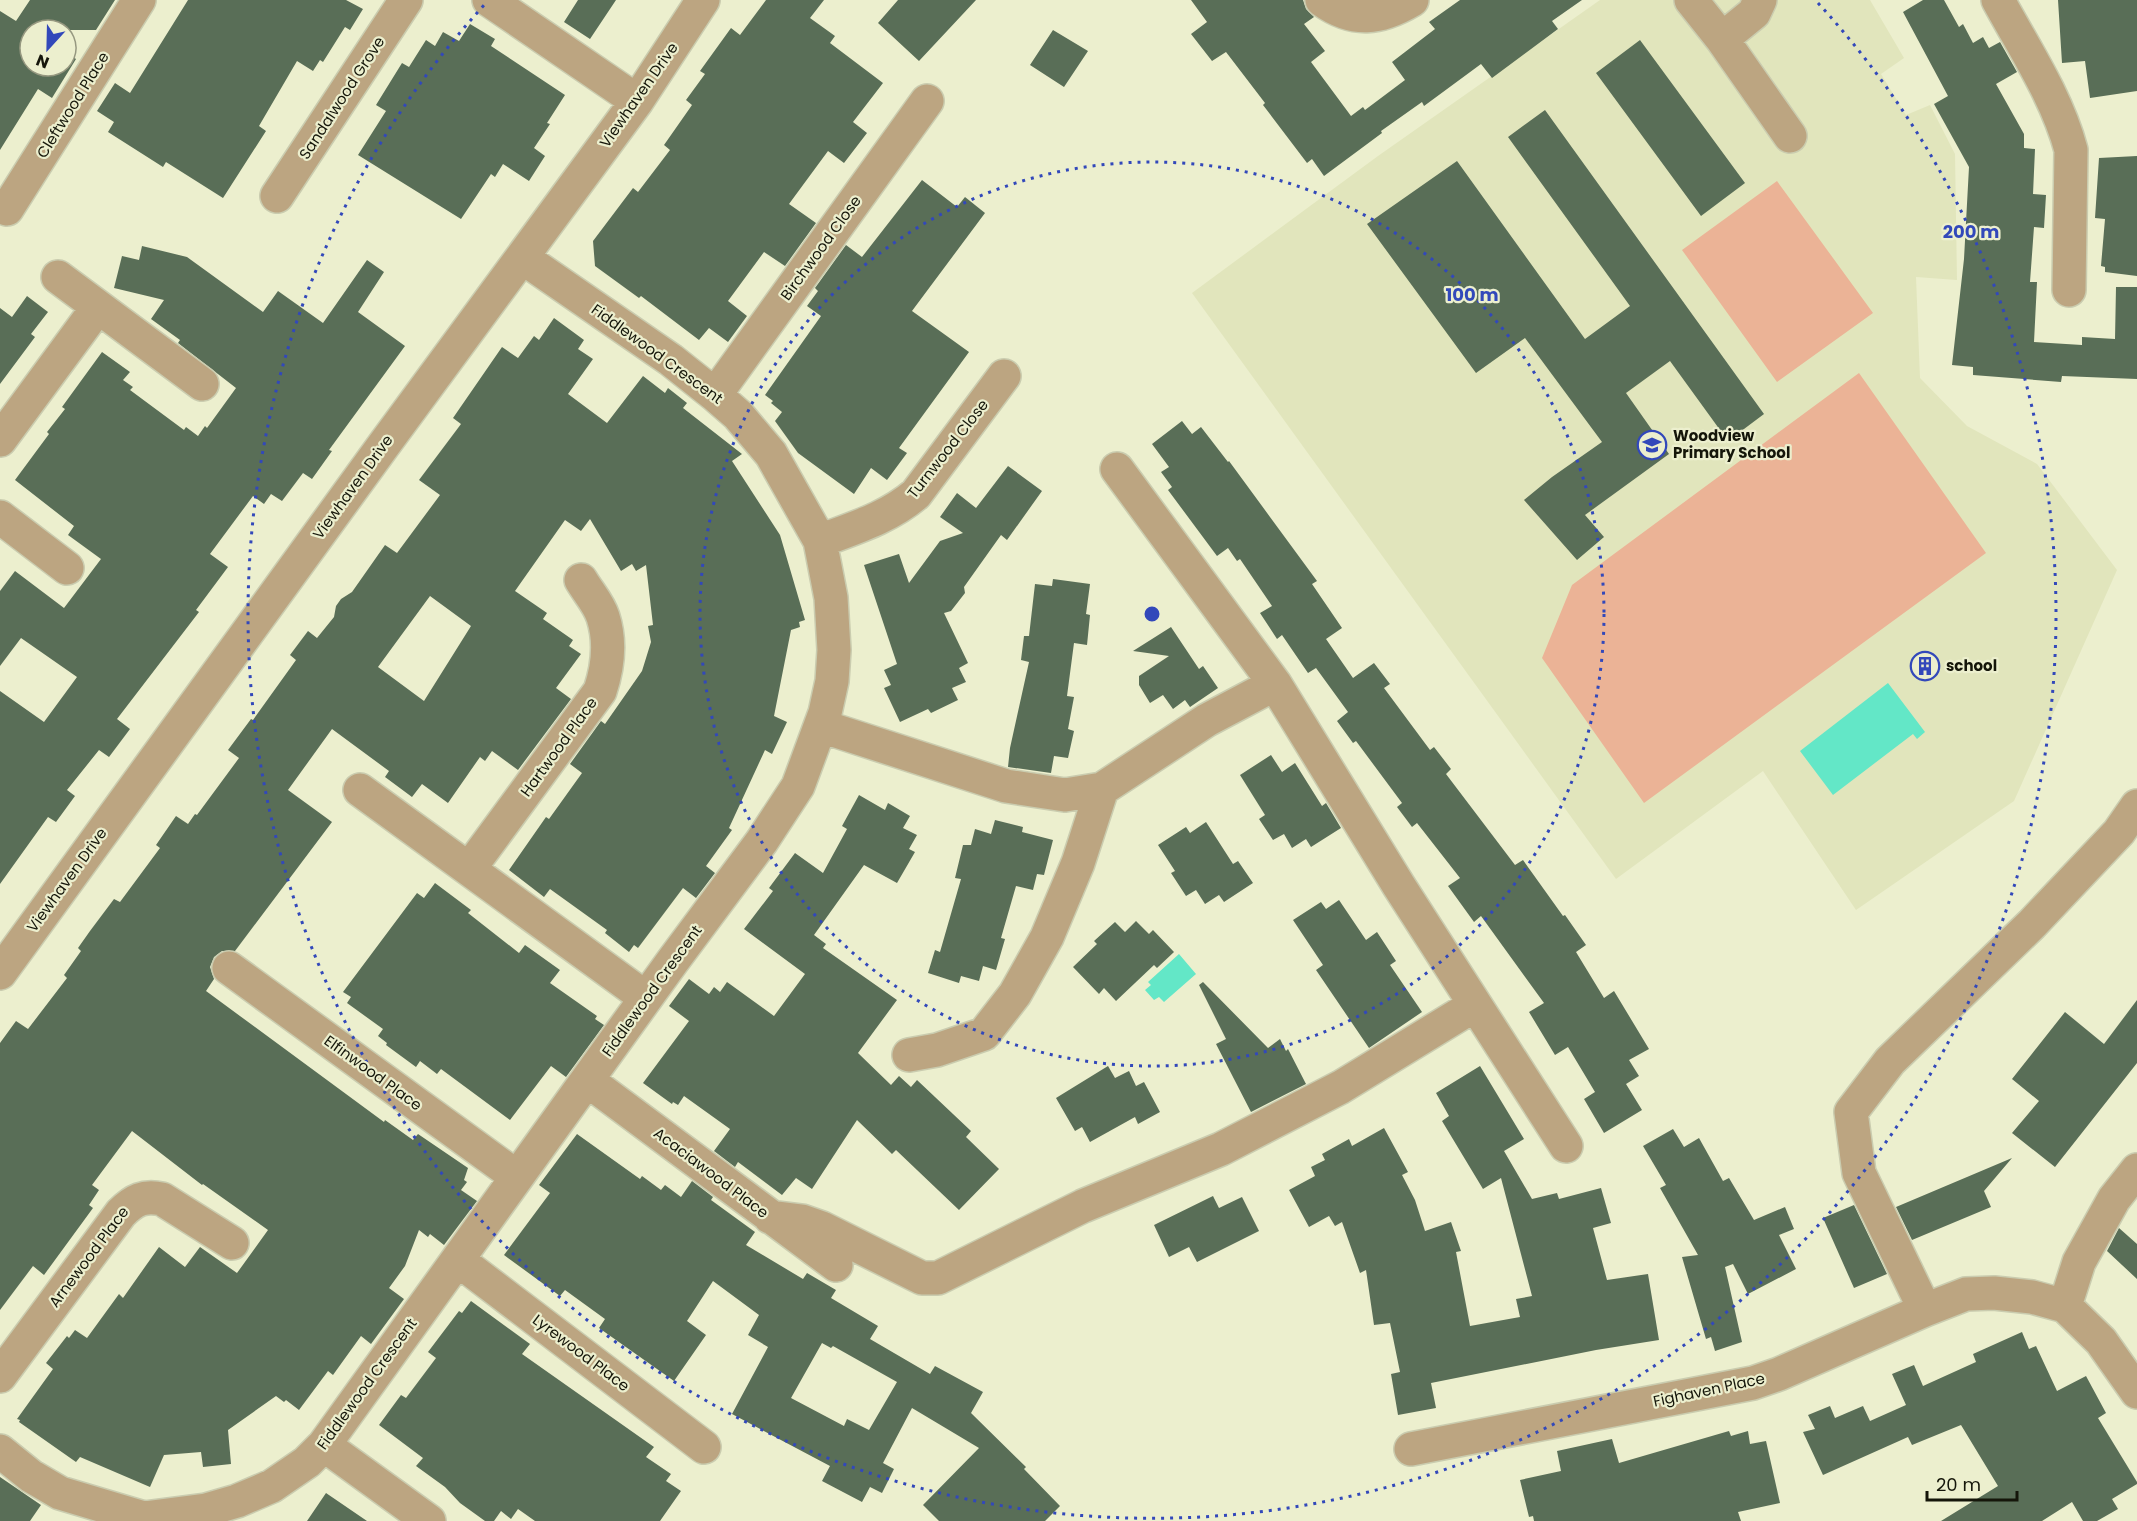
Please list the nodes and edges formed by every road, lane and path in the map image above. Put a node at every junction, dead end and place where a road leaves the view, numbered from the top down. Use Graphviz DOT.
graph roads {
  1 [pos="140,0"];
  2 [pos="406,0"];
  3 [pos="489,0"];
  4 [pos="703,0"];
  5 [pos="1322,0"];
  6 [pos="1412,0"];
  7 [pos="1691,0"];
  8 [pos="1760,0"];
  9 [pos="1998,0"];
  10 [pos="1722,39"];
  11 [pos="637,101"];
  12 [pos="927,101"];
  13 [pos="1790,136"];
  14 [pos="277,196"];
  15 [pos="7,209"];
  16 [pos="523,258"];
  17 [pos="58,277"];
  18 [pos="2069,290"];
  19 [pos="98,307"];
  20 [pos="1004,376"];
  21 [pos="202,384"];
  22 [pos="715,395"];
  23 [pos="0,440"];
  24 [pos="1117,469"];
  25 [pos="0,517"];
  26 [pos="820,541"];
  27 [pos="67,568"];
  28 [pos="581,580"];
  29 [pos="1275,684"];
  30 [pos="820,726"];
  31 [pos="1102,789"];
  32 [pos="360,790"];
  33 [pos="2137,806"];
  34 [pos="469,869"];
  35 [pos="229,968"];
  36 [pos="0,973"];
  37 [pos="646,998"];
  38 [pos="1475,1005"];
  39 [pos="909,1055"];
  40 [pos="587,1080"];
  41 [pos="1566,1146"];
  42 [pos="2137,1170"];
  43 [pos="517,1177"];
  44 [pos="770,1216"];
  45 [pos="232,1244"];
  46 [pos="458,1260"];
  47 [pos="836,1265"];
  48 [pos="2065,1306"];
  49 [pos="1925,1310"];
  50 [pos="0,1376"];
  51 [pos="2137,1392"];
  52 [pos="324,1446"];
  53 [pos="704,1447"];
  54 [pos="1411,1449"];
  55 [pos="0,1451"];
  56 [pos="143,1520"];
  57 [pos="429,1521"];
  1 -- 15 [label="street, Cleftwood Place"];
  2 -- 14 [label="street, Sandalwood Grove"];
  3 -- 11 [label="street"];
  4 -- 11 [label="street, Viewhaven Drive"];
  5 -- 6 [label="street"];
  7 -- 10 [label="street"];
  8 -- 10 [label="street"];
  9 -- 18 [label="street"];
  10 -- 13 [label="street"];
  11 -- 16 [label="street, Viewhaven Drive"];
  12 -- 22 [label="street, Birchwood Close"];
  16 -- 22 [label="street, Fiddlewood Crescent"];
  16 -- 36 [label="street, Viewhaven Drive"];
  17 -- 19 [label="street"];
  19 -- 21 [label="street"];
  19 -- 23 [label="street"];
  20 -- 26 [label="street, Turnwood Close"];
  22 -- 26 [label="street, Fiddlewood Crescent"];
  24 -- 29 [label="street"];
  25 -- 27 [label="street"];
  26 -- 30 [label="street, Fiddlewood Crescent"];
  28 -- 34 [label="street, Hartwood Place"];
  29 -- 31 [label="street"];
  29 -- 38 [label="street"];
  30 -- 31 [label="street"];
  30 -- 37 [label="street, Fiddlewood Crescent"];
  31 -- 39 [label="street"];
  32 -- 34 [label="street"];
  33 -- 49 [label="street"];
  34 -- 37 [label="street"];
  35 -- 43 [label="street, Elfinwood Place"];
  37 -- 40 [label="street, Fiddlewood Crescent"];
  38 -- 41 [label="street"];
  38 -- 44 [label="street"];
  40 -- 43 [label="street, Fiddlewood Crescent"];
  40 -- 44 [label="street, Acaciawood Place"];
  42 -- 48 [label="street"];
  43 -- 46 [label="street, Fiddlewood Crescent"];
  44 -- 47 [label="street, Acaciawood Place"];
  45 -- 50 [label="street, Arnewood Place"];
  46 -- 52 [label="street, Fiddlewood Crescent"];
  46 -- 53 [label="street, Lyrewood Place"];
  48 -- 49 [label="street, Fighaven Place"];
  48 -- 51 [label="street, Fighaven Place"];
  49 -- 54 [label="street, Fighaven Place"];
  52 -- 56 [label="street, Fiddlewood Crescent"];
  52 -- 57 [label="street"];
  55 -- 56 [label="street, Fiddlewood Crescent"];
}
